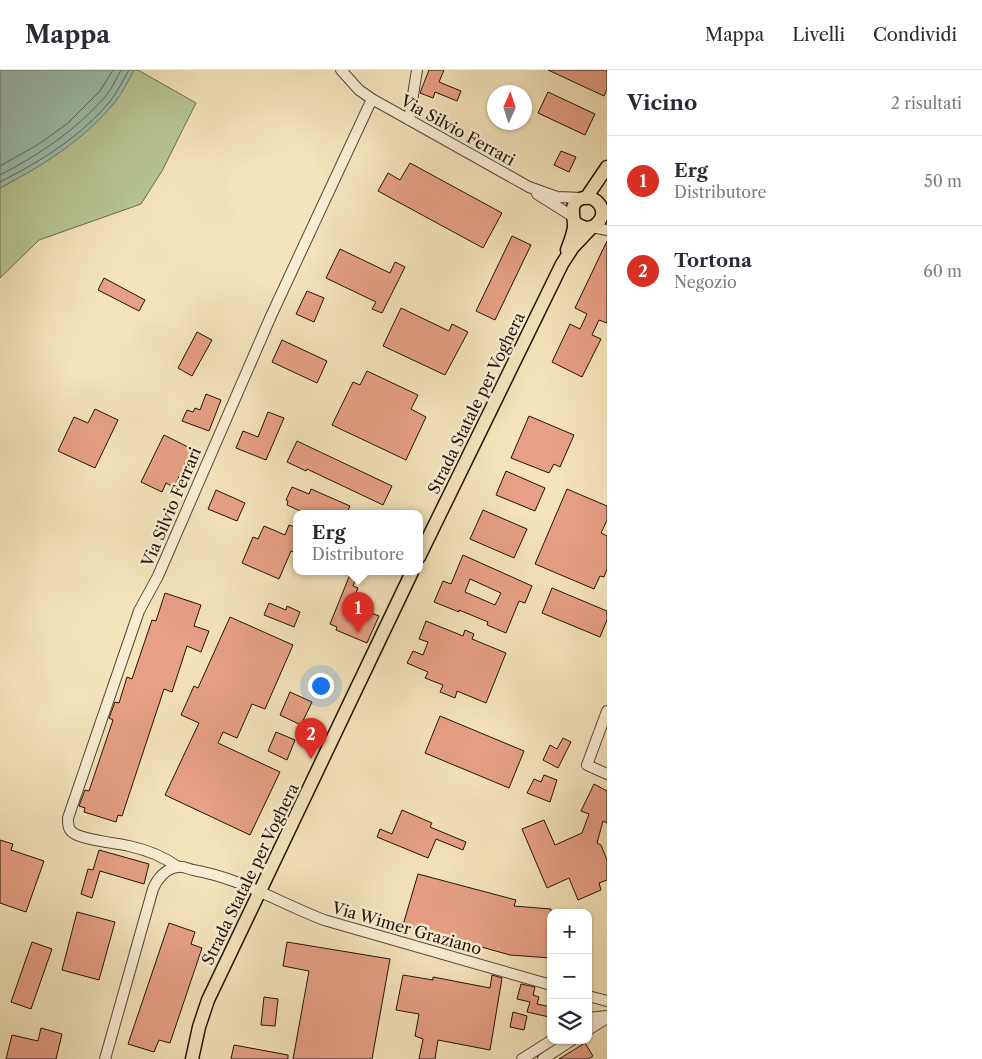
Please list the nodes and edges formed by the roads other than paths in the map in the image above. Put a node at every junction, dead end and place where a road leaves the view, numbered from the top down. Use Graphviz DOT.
graph roads {
  1 [pos="341,70"];
  2 [pos="417,70"];
  3 [pos="372,99"];
  4 [pos="408,120"];
  5 [pos="607,167"];
  6 [pos="607,174"];
  7 [pos="529,187"];
  8 [pos="584,198"];
  9 [pos="603,212"];
  10 [pos="573,219"];
  11 [pos="592,227"];
  12 [pos="607,230"];
  13 [pos="562,264"];
  14 [pos="423,549"];
  15 [pos="411,575"];
  16 [pos="607,711"];
  17 [pos="607,774"];
  18 [pos="178,867"];
  19 [pos="259,891"];
  20 [pos="547,984"];
  21 [pos="592,997"];
  22 [pos="607,1001"];
  23 [pos="607,1017"];
  24 [pos="592,1018"];
  25 [pos="592,1027"];
  26 [pos="547,1043"];
  27 [pos="566,1044"];
  28 [pos="105,1059"];
  29 [pos="192,1059"];
  30 [pos="522,1059"];
  31 [pos="543,1059"];
  1 -- 3 [label="street, Via Silvio Ferrari"];
  2 -- 4 [label="street"];
  3 -- 4 [label="street, Via Silvio Ferrari"];
  3 -- 18 [label="street, Via Silvio Ferrari"];
  4 -- 7 [label="street, Via Silvio Ferrari"];
  5 -- 8 [label="main road, Strada Statale per Voghera"];
  6 -- 9 [label="main road, Strada Statale per Voghera"];
  7 -- 8 [label="street, Via Silvio Ferrari"];
  7 -- 10 [label="street, Via Silvio Ferrari"];
  8 -- 9 [label="main road"];
  8 -- 10 [label="main road, Strada Statale per Voghera"];
  9 -- 11 [label="main road, Strada Statale per Voghera"];
  10 -- 11 [label="main road"];
  10 -- 13 [label="main road, Strada Statale per Voghera"];
  11 -- 12 [label="street"];
  11 -- 13 [label="main road, Strada Statale per Voghera"];
  13 -- 14 [label="main road, Strada Statale per Voghera"];
  15 -- 19 [label="main road, Strada Statale per Voghera"];
  16 -- 17 [label="street"];
  18 -- 19 [label="street, Via Wimer Graziano"];
  18 -- 28 [label="street"];
  19 -- 20 [label="street, Via Wimer Graziano"];
  19 -- 29 [label="main road, Strada Statale per Voghera"];
  21 -- 22 [label="street"];
  23 -- 24 [label="street"];
  23 -- 25 [label="street"];
  26 -- 30 [label="street"];
  27 -- 31 [label="street"];
}
